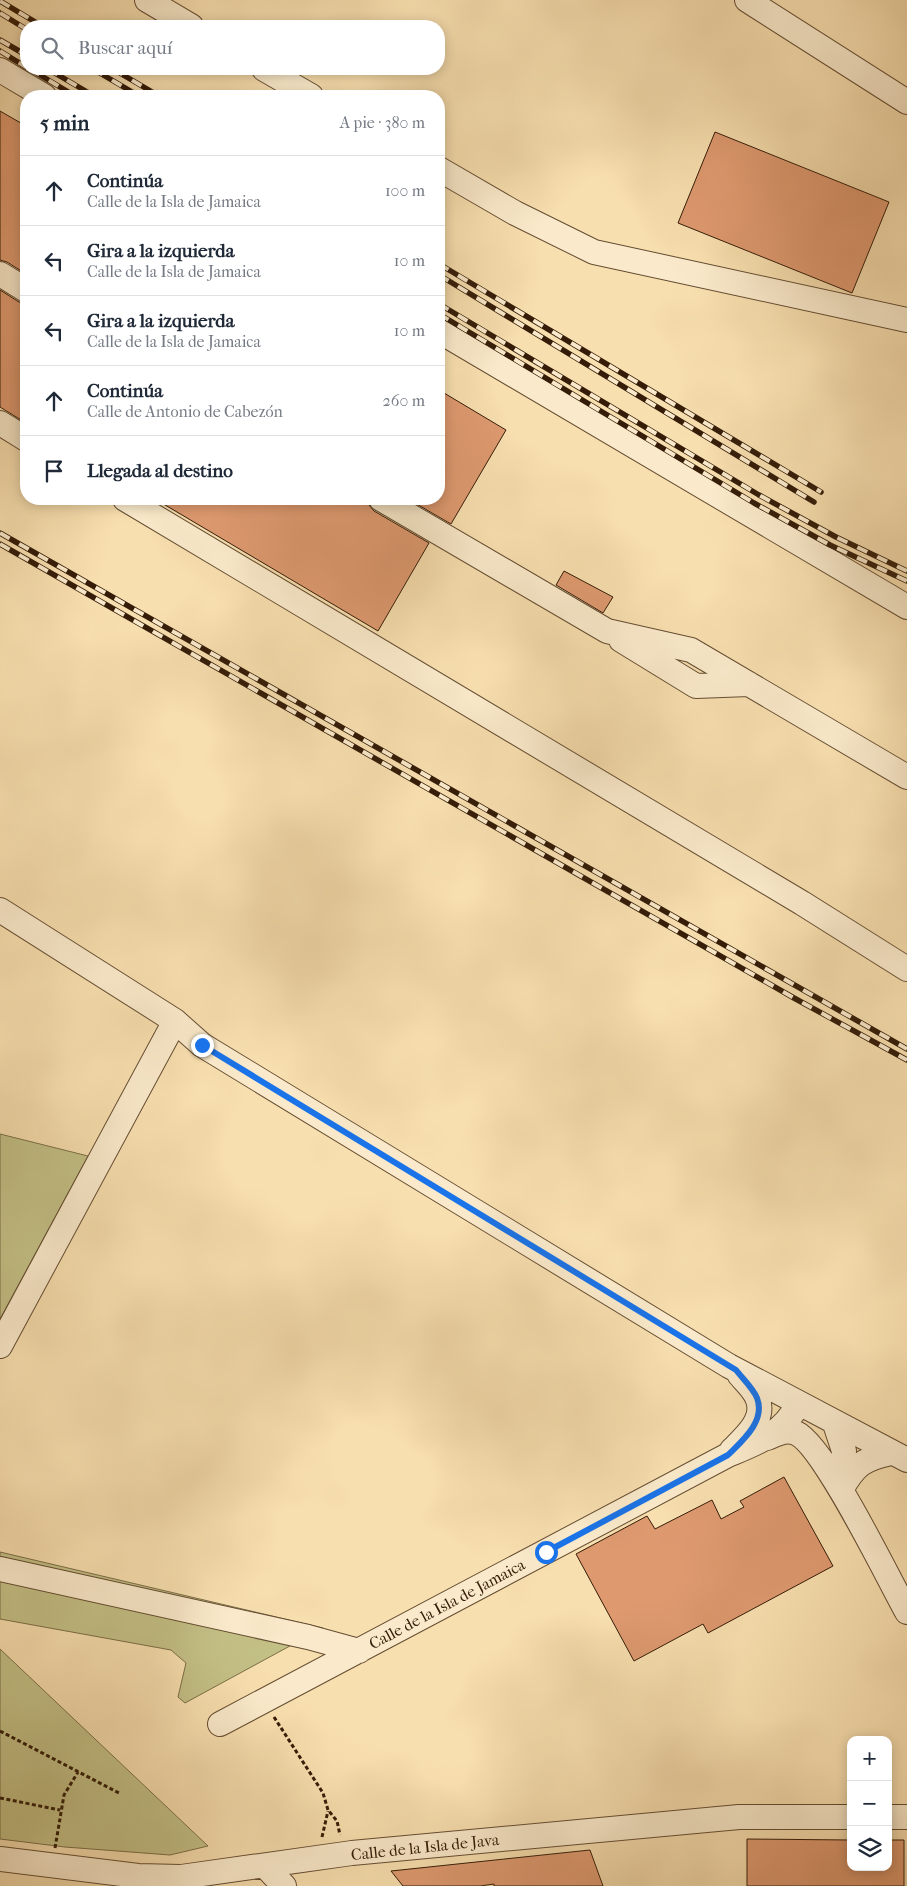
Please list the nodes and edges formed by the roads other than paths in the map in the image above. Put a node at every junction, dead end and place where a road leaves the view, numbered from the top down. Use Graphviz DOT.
graph roads {
  1 [pos="147,0"];
  2 [pos="747,0"];
  3 [pos="181,20"];
  4 [pos="0,70"];
  5 [pos="274,75"];
  6 [pos="34,90"];
  7 [pos="301,90"];
  8 [pos="907,102"];
  9 [pos="445,172"];
  10 [pos="0,274"];
  11 [pos="20,286"];
  12 [pos="907,320"];
  13 [pos="445,335"];
  14 [pos="0,424"];
  15 [pos="20,436"];
  16 [pos="135,505"];
  17 [pos="390,505"];
  18 [pos="907,607"];
  19 [pos="907,777"];
  20 [pos="0,910"];
  21 [pos="907,969"];
  22 [pos="175,1021"];
  23 [pos="0,1346"];
  24 [pos="736,1370"];
  25 [pos="798,1404"];
  26 [pos="835,1424"];
  27 [pos="766,1438"];
  28 [pos="728,1455"];
  29 [pos="899,1456"];
  30 [pos="841,1490"];
  31 [pos="0,1569"];
  32 [pos="907,1612"];
  33 [pos="359,1651"];
  34 [pos="220,1724"];
  35 [pos="847,1817"];
  36 [pos="892,1817"];
  37 [pos="907,1817"];
  38 [pos="0,1859"];
  39 [pos="265,1876"];
  40 [pos="284,1886"];
  1 -- 3 [label="street"];
  2 -- 8 [label="street"];
  4 -- 6 [label="street"];
  5 -- 7 [label="street"];
  9 -- 12 [label="street"];
  10 -- 11 [label="street"];
  13 -- 18 [label="street"];
  14 -- 15 [label="street"];
  16 -- 21 [label="street"];
  17 -- 19 [label="street"];
  20 -- 22 [label="street"];
  22 -- 23 [label="street"];
  22 -- 24 [label="street"];
  24 -- 25 [label="street"];
  24 -- 28 [label="street, Calle de la Isla de Jamaica"];
  25 -- 26 [label="street"];
  25 -- 27 [label="street, Calle de la Isla de Jamaica"];
  26 -- 29 [label="street"];
  26 -- 30 [label="street"];
  27 -- 28 [label="street, Calle de la Isla de Jamaica"];
  27 -- 30 [label="street"];
  28 -- 33 [label="street, Calle de la Isla de Jamaica"];
  29 -- 30 [label="street"];
  30 -- 32 [label="street"];
  31 -- 33 [label="street"];
  33 -- 34 [label="street, Calle de la Isla de Jamaica"];
  35 -- 39 [label="street, Calle de la Isla de Java"];
  36 -- 37 [label="street"];
  38 -- 39 [label="street, Calle de la Isla de Java"];
  39 -- 40 [label="street"];
}
